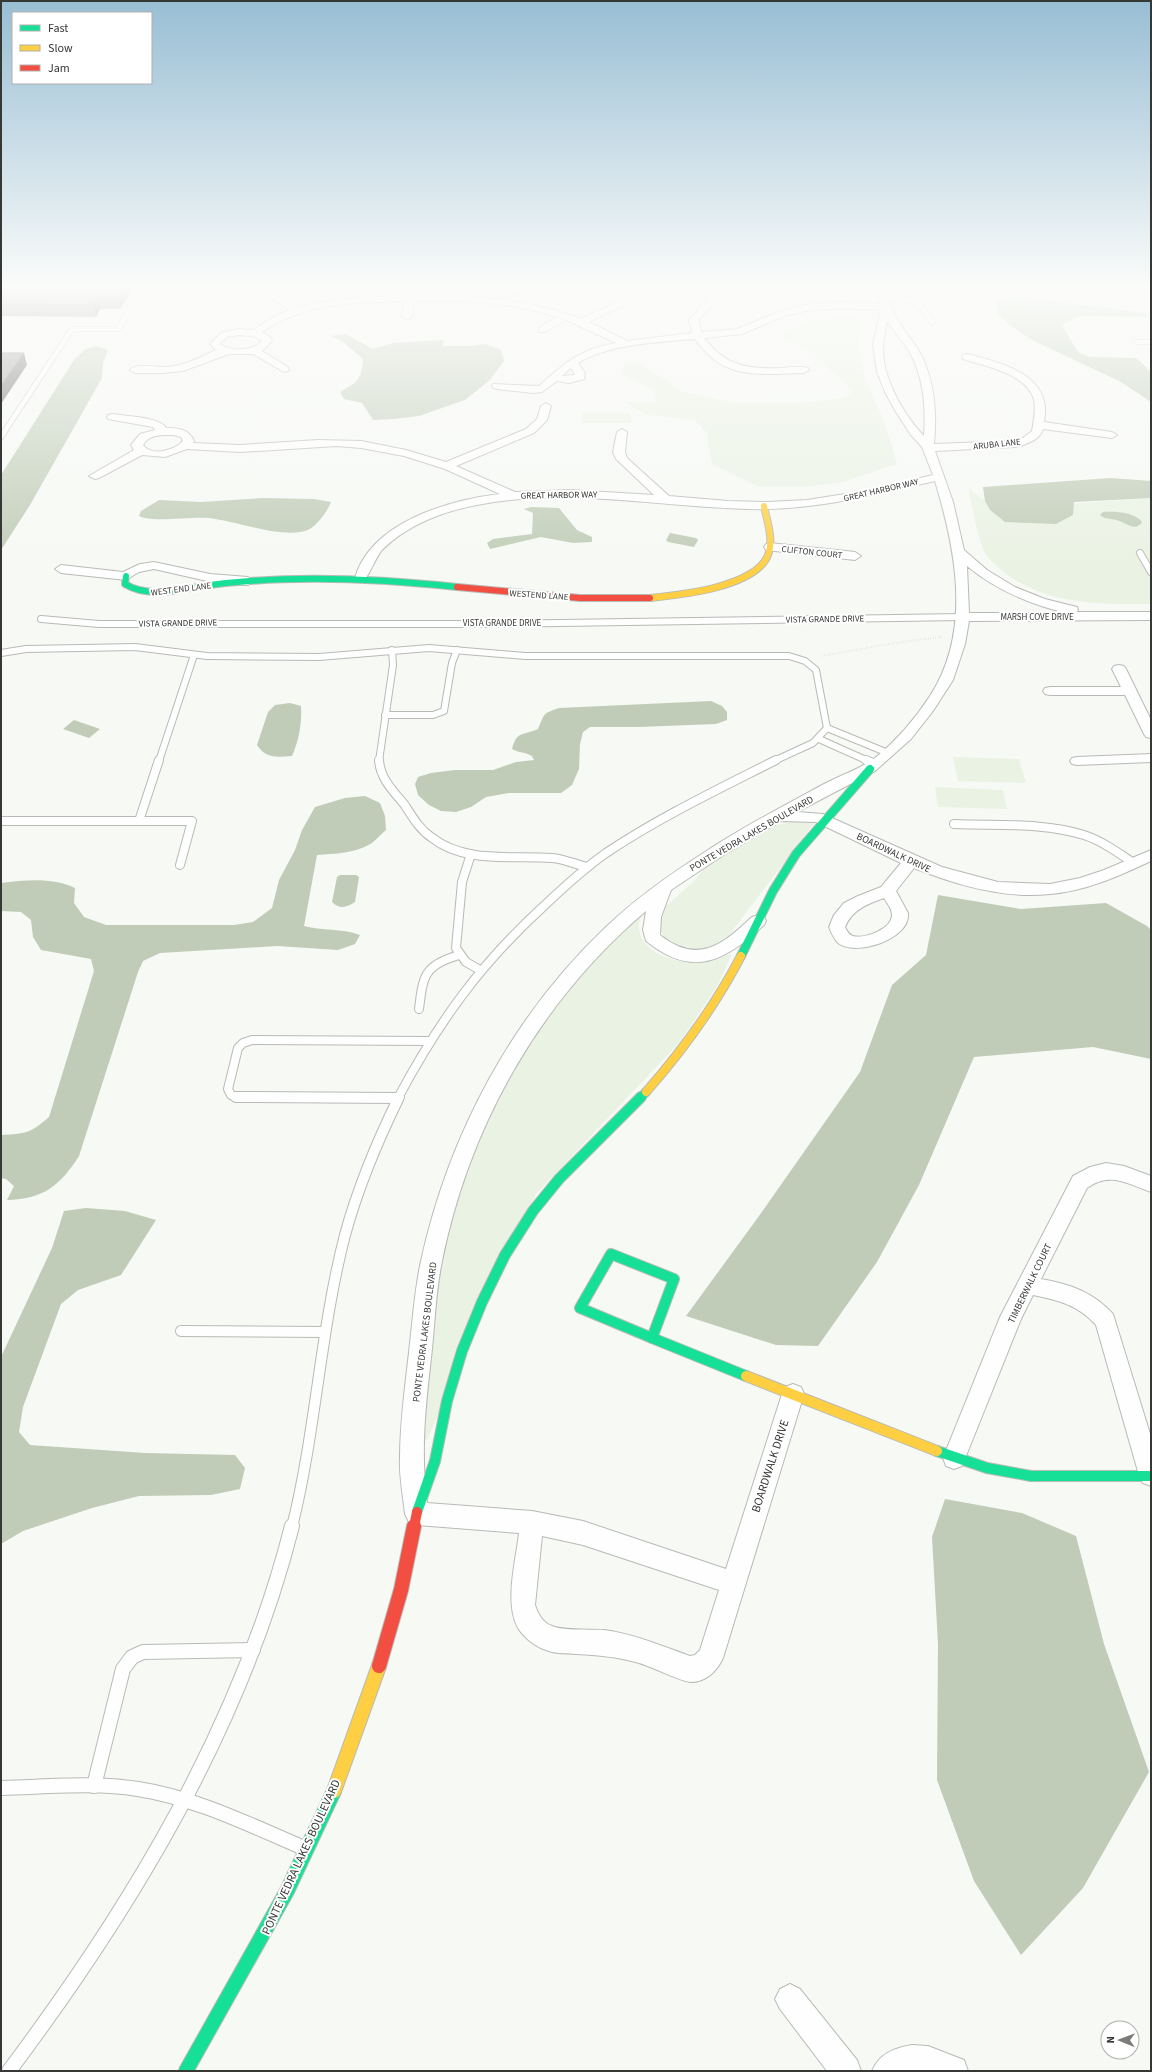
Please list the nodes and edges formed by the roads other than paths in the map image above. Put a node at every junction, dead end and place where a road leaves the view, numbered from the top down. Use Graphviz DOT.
graph roads {
  1 [pos="37,383"];
  2 [pos="549,383"];
  3 [pos="885,383"];
  4 [pos="927,383"];
  5 [pos="1029,383"];
  6 [pos="497,386"];
  7 [pos="546,406"];
  8 [pos="112,417"];
  9 [pos="1039,425"];
  10 [pos="161,432"];
  11 [pos="622,432"];
  12 [pos="1112,435"];
  13 [pos="1,437"];
  14 [pos="186,446"];
  15 [pos="928,448"];
  16 [pos="141,451"];
  17 [pos="448,465"];
  18 [pos="95,476"];
  19 [pos="939,477"];
  20 [pos="513,496"];
  21 [pos="666,500"];
  22 [pos="764,506"];
  23 [pos="770,547"];
  24 [pos="958,551"];
  25 [pos="1140,553"];
  26 [pos="855,556"];
  27 [pos="61,569"];
  28 [pos="1151,572"];
  29 [pos="126,576"];
  30 [pos="361,578"];
  31 [pos="248,581"];
  32 [pos="1112,616"];
  33 [pos="1151,616"];
  34 [pos="962,617"];
  35 [pos="41,619"];
  36 [pos="392,650"];
  37 [pos="457,650"];
  38 [pos="1,653"];
  39 [pos="194,655"];
  40 [pos="1119,669"];
  41 [pos="1050,691"];
  42 [pos="1130,691"];
  43 [pos="385,715"];
  44 [pos="827,728"];
  45 [pos="1151,734"];
  46 [pos="819,739"];
  47 [pos="888,753"];
  48 [pos="1151,758"];
  49 [pos="1077,761"];
  50 [pos="873,766"];
  51 [pos="777,818"];
  52 [pos="825,819"];
  53 [pos="1,821"];
  54 [pos="140,821"];
  55 [pos="954,824"];
  56 [pos="471,854"];
  57 [pos="1151,855"];
  58 [pos="911,861"];
  59 [pos="1132,862"];
  60 [pos="180,865"];
  61 [pos="587,867"];
  62 [pos="666,886"];
  63 [pos="888,891"];
  64 [pos="758,921"];
  65 [pos="459,954"];
  66 [pos="480,970"];
  67 [pos="419,1009"];
  68 [pos="430,1041"];
  69 [pos="398,1098"];
  70 [pos="1151,1184"];
  71 [pos="1027,1285"];
  72 [pos="181,1331"];
  73 [pos="325,1332"];
  74 [pos="652,1339"];
  75 [pos="793,1394"];
  76 [pos="954,1458"];
  77 [pos="1151,1475"];
  78 [pos="417,1514"];
  79 [pos="532,1522"];
  80 [pos="733,1583"];
  81 [pos="253,1650"];
  82 [pos="94,1786"];
  83 [pos="1,1788"];
  84 [pos="185,1799"];
  85 [pos="307,1849"];
  86 [pos="790,1999"];
  87 [pos="9,2071"];
  88 [pos="186,2071"];
  89 [pos="846,2071"];
  90 [pos="888,2071"];
  91 [pos="953,2071"];
  1 -- 13 [label="lane"];
  2 -- 6 [label="street"];
  3 -- 15 [label="street, PONTE VEDRA LAKES BOULEVARD"];
  4 -- 15 [label="street, PONTE VEDRA LAKES BOULEVARD"];
  5 -- 9 [label="street"];
  7 -- 17 [label="street"];
  8 -- 10 [label="street"];
  9 -- 12 [label="street"];
  9 -- 15 [label="street, ARUBA LANE"];
  10 -- 14 [label="street"];
  10 -- 16 [label="street"];
  11 -- 21 [label="street"];
  14 -- 16 [label="street, GREAT HARBOR WAY"];
  14 -- 17 [label="street, GREAT HARBOR WAY"];
  15 -- 19 [label="street, PONTE VEDRA LAKES BOULEVARD"];
  16 -- 18 [label="street"];
  17 -- 20 [label="street, GREAT HARBOR WAY"];
  19 -- 22 [label="street, GREAT HARBOR WAY"];
  19 -- 24 [label="street, PONTE VEDRA LAKES BOULEVARD"];
  20 -- 21 [label="street, GREAT HARBOR WAY"];
  20 -- 30 [label="street"];
  21 -- 22 [label="street, GREAT HARBOR WAY"];
  22 -- 23 [label="street"];
  23 -- 26 [label="street, CLIFTON COURT"];
  23 -- 30 [label="street, WESTEND LANE"];
  24 -- 32 [label="street, MARSH COVE DRIVE"];
  24 -- 34 [label="street, PONTE VEDRA LAKES BOULEVARD"];
  25 -- 28 [label="lane"];
  27 -- 29 [label="street"];
  29 -- 31 [label="street"];
  29 -- 31 [label="street, WEST END LANE"];
  30 -- 31 [label="street, WESTEND LANE"];
  32 -- 33 [label="street, MARSH COVE DRIVE"];
  32 -- 34 [label="street, MARSH COVE DRIVE"];
  34 -- 35 [label="lane, VISTA GRANDE DRIVE"];
  34 -- 47 [label="street, PONTE VEDRA LAKES BOULEVARD"];
  36 -- 37 [label="lane"];
  36 -- 39 [label="lane"];
  36 -- 43 [label="lane"];
  37 -- 43 [label="lane"];
  37 -- 44 [label="lane"];
  38 -- 39 [label="lane"];
  39 -- 54 [label="lane"];
  40 -- 42 [label="street"];
  41 -- 42 [label="street"];
  42 -- 45 [label="street"];
  43 -- 56 [label="lane"];
  44 -- 46 [label="lane"];
  44 -- 47 [label="lane"];
  46 -- 50 [label="lane"];
  46 -- 61 [label="lane"];
  47 -- 50 [label="street, PONTE VEDRA LAKES BOULEVARD"];
  48 -- 49 [label="street"];
  50 -- 51 [label="street, PONTE VEDRA LAKES BOULEVARD"];
  50 -- 52 [label="street, PONTE VEDRA LAKES BOULEVARD"];
  51 -- 52 [label="street, BOARDWALK DRIVE"];
  51 -- 62 [label="street, PONTE VEDRA LAKES BOULEVARD"];
  52 -- 58 [label="street, BOARDWALK DRIVE"];
  52 -- 64 [label="street, PONTE VEDRA LAKES BOULEVARD"];
  53 -- 54 [label="lane"];
  54 -- 60 [label="lane"];
  55 -- 59 [label="lane"];
  56 -- 61 [label="lane"];
  56 -- 65 [label="lane"];
  57 -- 59 [label="street, BOARDWALK DRIVE"];
  58 -- 59 [label="street, BOARDWALK DRIVE"];
  58 -- 63 [label="street"];
  61 -- 66 [label="lane"];
  62 -- 64 [label="street"];
  62 -- 78 [label="street, PONTE VEDRA LAKES BOULEVARD"];
  64 -- 78 [label="street, PONTE VEDRA LAKES BOULEVARD"];
  65 -- 66 [label="lane"];
  65 -- 67 [label="lane"];
  66 -- 68 [label="lane"];
  68 -- 69 [label="lane"];
  68 -- 69 [label="lane"];
  69 -- 73 [label="lane"];
  70 -- 71 [label="street, TIMBERWALK COURT"];
  71 -- 76 [label="street, TIMBERWALK COURT"];
  71 -- 77 [label="street"];
  72 -- 73 [label="lane"];
  73 -- 81 [label="lane"];
  74 -- 74 [label="street"];
  74 -- 75 [label="street"];
  75 -- 76 [label="street"];
  75 -- 80 [label="street, BOARDWALK DRIVE"];
  76 -- 77 [label="street"];
  78 -- 79 [label="street"];
  78 -- 85 [label="street, PONTE VEDRA LAKES BOULEVARD"];
  79 -- 80 [label="street"];
  79 -- 80 [label="street, BOARDWALK DRIVE"];
  81 -- 82 [label="lane"];
  81 -- 84 [label="lane"];
  82 -- 83 [label="lane"];
  82 -- 84 [label="lane"];
  84 -- 85 [label="lane"];
  84 -- 87 [label="lane"];
  85 -- 88 [label="street, PONTE VEDRA LAKES BOULEVARD"];
  86 -- 89 [label="street"];
  90 -- 91 [label="street"];
}
